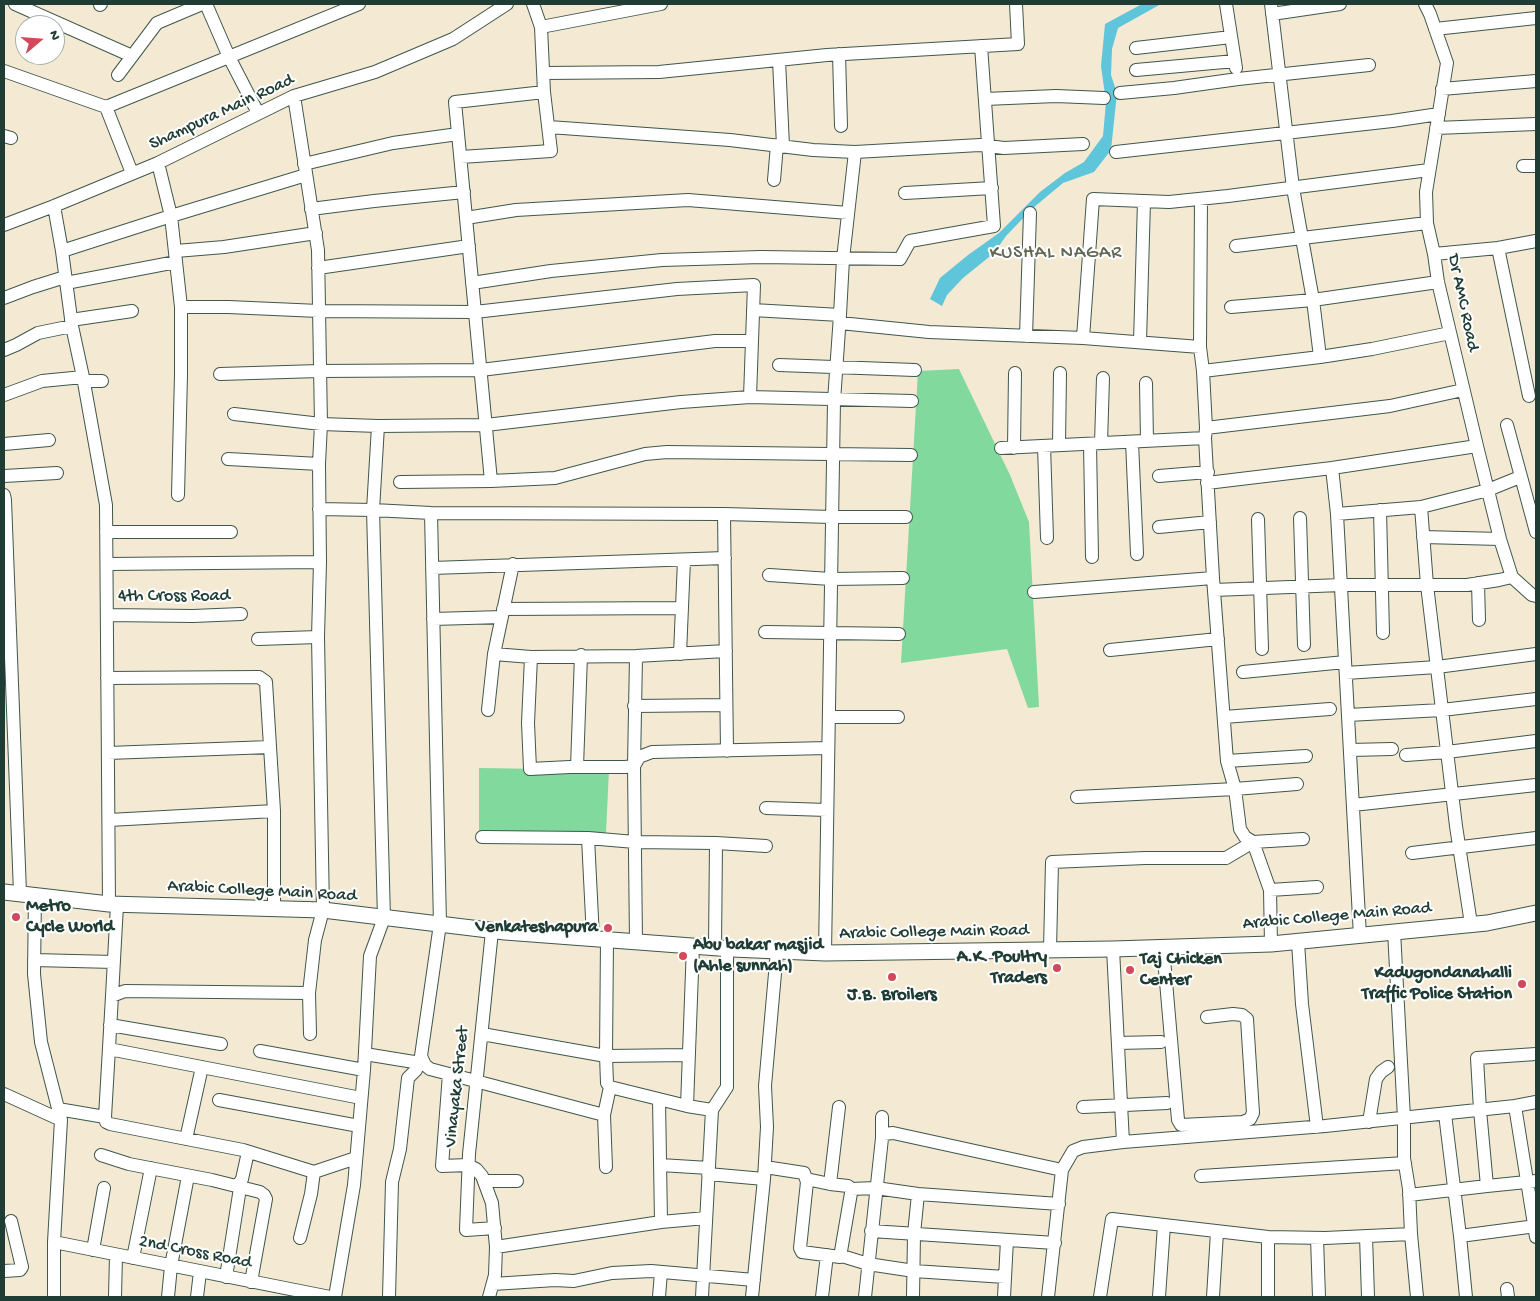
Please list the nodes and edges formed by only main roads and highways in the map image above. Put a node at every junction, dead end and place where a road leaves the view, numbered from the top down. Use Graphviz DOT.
graph roads {
  1 [pos="4,892"];
  2 [pos="1536,913"];
  1 -- 2 [label="main road, Arabic College Main Road"];
}
